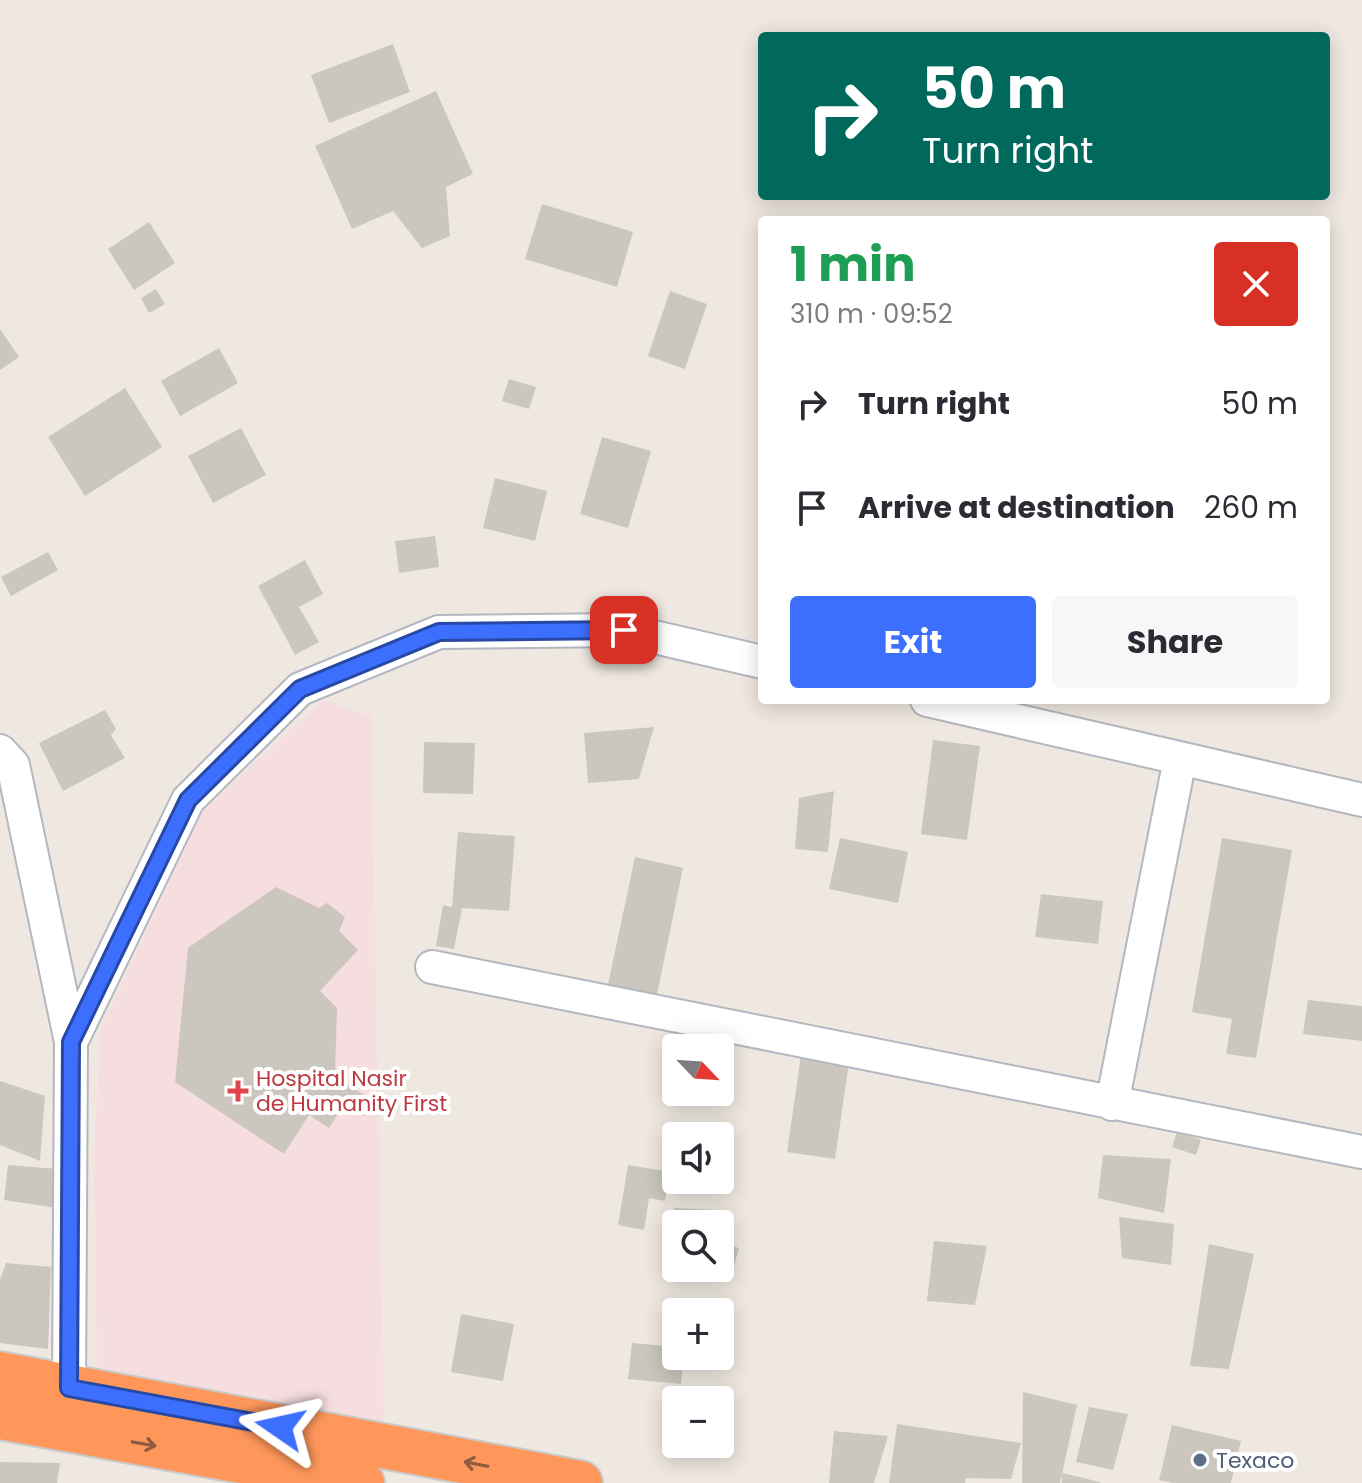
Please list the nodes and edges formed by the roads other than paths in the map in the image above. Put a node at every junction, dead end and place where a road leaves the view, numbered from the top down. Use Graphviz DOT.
graph roads {
  1 [pos="758,661"];
  2 [pos="944,704"];
  3 [pos="0,751"];
  4 [pos="1180,759"];
  5 [pos="1362,800"];
  6 [pos="432,967"];
  7 [pos="71,1042"];
  8 [pos="1112,1104"];
  9 [pos="1362,1152"];
  10 [pos="0,1374"];
  11 [pos="69,1388"];
  12 [pos="0,1417"];
  13 [pos="270,1475"];
  14 [pos="362,1483"];
  15 [pos="580,1483"];
  1 -- 7 [label="street"];
  2 -- 4 [label="street"];
  3 -- 7 [label="street"];
  4 -- 5 [label="street"];
  4 -- 8 [label="street"];
  6 -- 8 [label="street"];
  7 -- 11 [label="street"];
  8 -- 9 [label="street"];
  10 -- 11 [label="highway"];
  15 -- 11 [label="highway, one-way"];
  12 -- 13 [label="highway, one-way"];
  13 -- 14 [label="highway"];
}
